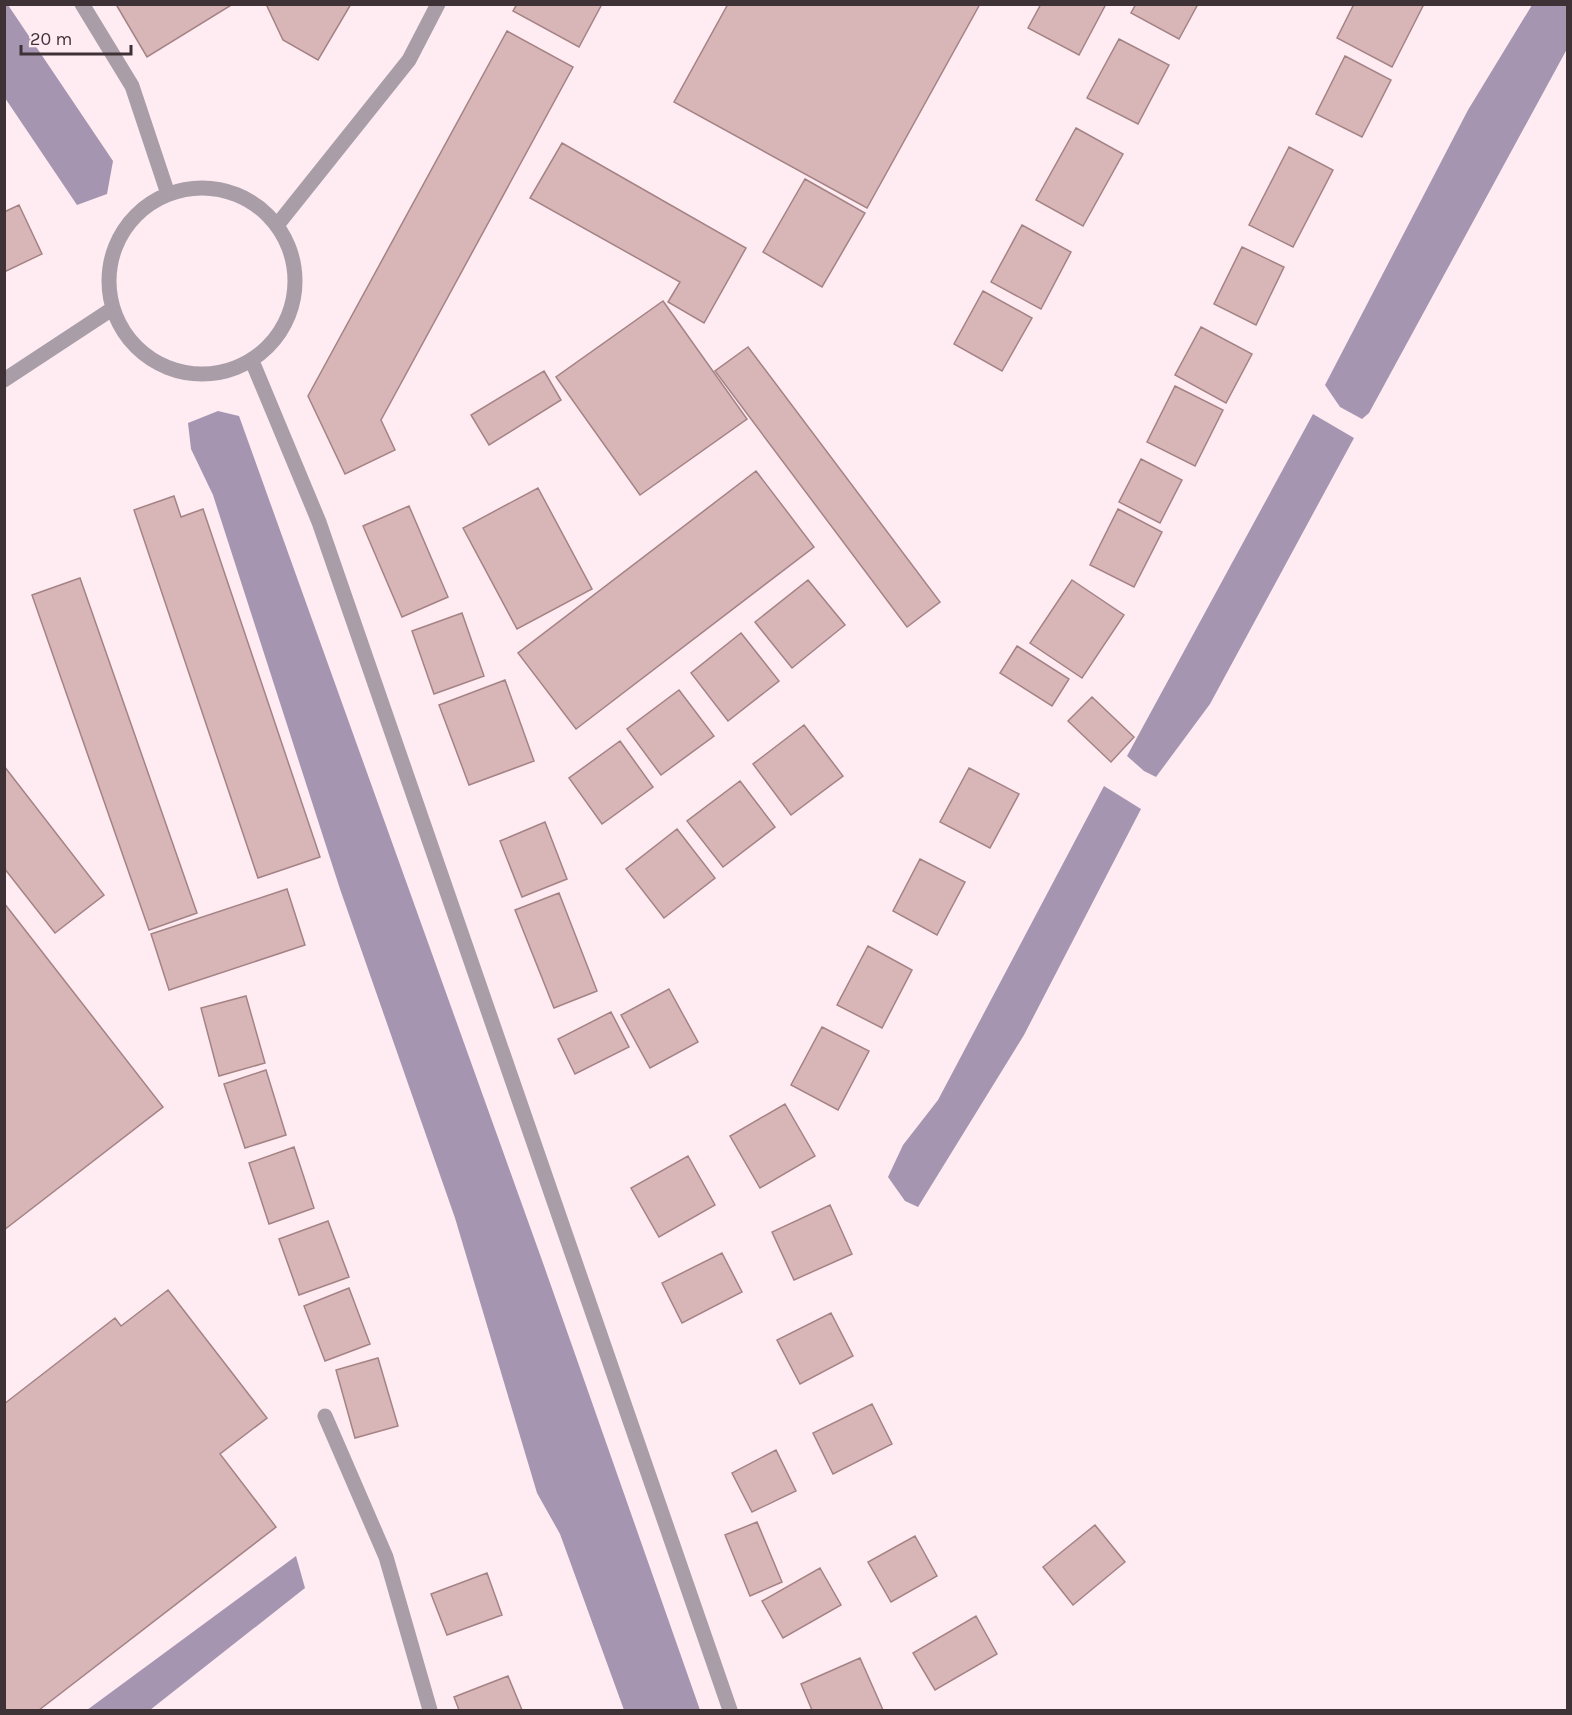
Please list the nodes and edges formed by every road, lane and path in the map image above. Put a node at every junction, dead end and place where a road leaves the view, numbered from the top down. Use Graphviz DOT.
graph roads {
  1 [pos="82,4"];
  2 [pos="438,4"];
  3 [pos="168,194"];
  4 [pos="278,224"];
  5 [pos="112,309"];
  6 [pos="252,361"];
  7 [pos="4,380"];
  8 [pos="325,1416"];
  9 [pos="430,1710"];
  10 [pos="730,1710"];
  1 -- 3 [label="street"];
  2 -- 4 [label="street"];
  3 -- 4 [label="street"];
  3 -- 5 [label="street"];
  4 -- 6 [label="street"];
  5 -- 6 [label="street"];
  5 -- 7 [label="street"];
  6 -- 10 [label="street"];
  8 -- 9 [label="street"];
}
